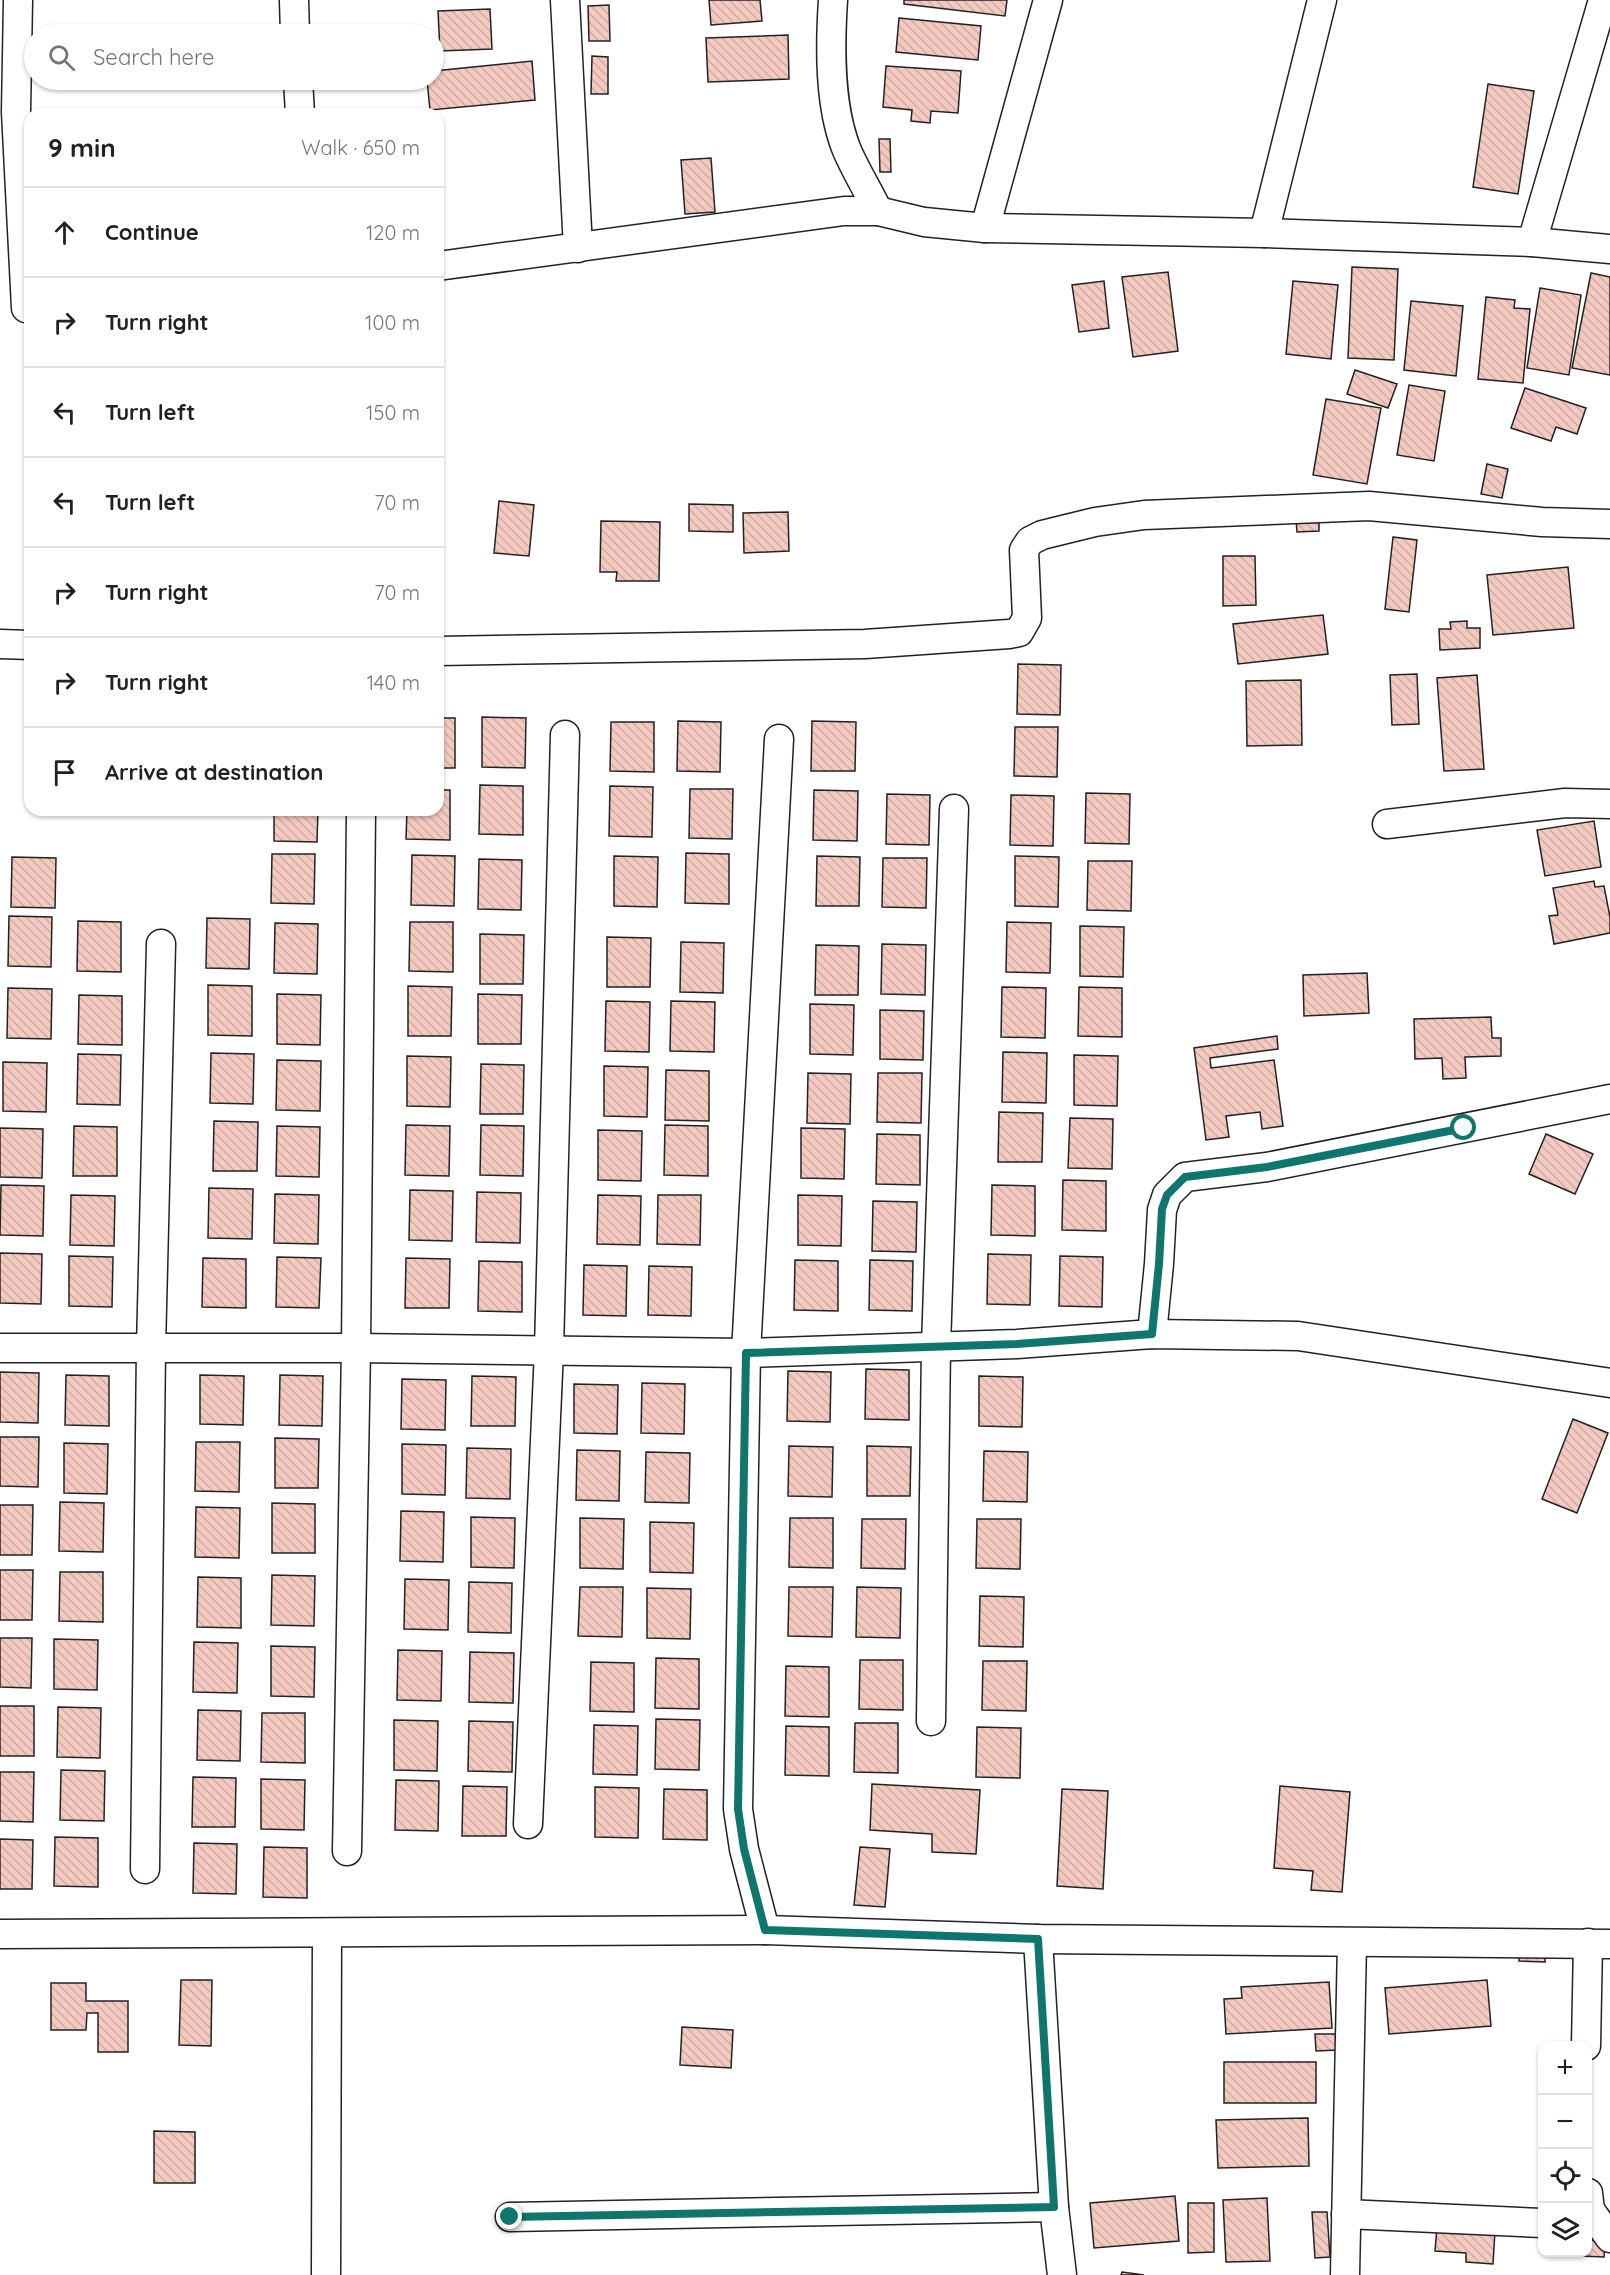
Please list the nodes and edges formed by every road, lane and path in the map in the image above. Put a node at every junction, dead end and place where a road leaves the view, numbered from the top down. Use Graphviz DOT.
graph roads {
  1 [pos="18,0"];
  2 [pos="294,0"];
  3 [pos="565,0"];
  4 [pos="832,0"];
  5 [pos="1048,0"];
  6 [pos="1322,0"];
  7 [pos="1604,0"];
  8 [pos="295,24"];
  9 [pos="299,90"];
  10 [pos="300,108"];
  11 [pos="878,211"];
  12 [pos="985,228"];
  13 [pos="1264,233"];
  14 [pos="1532,242"];
  15 [pos="578,248"];
  16 [pos="1610,249"];
  17 [pos="444,265"];
  18 [pos="19,308"];
  19 [pos="1610,524"];
  20 [pos="0,644"];
  21 [pos="24,645"];
  22 [pos="444,651"];
  23 [pos="565,735"];
  24 [pos="779,739"];
  25 [pos="1610,804"];
  26 [pos="954,809"];
  27 [pos="361,816"];
  28 [pos="1387,825"];
  29 [pos="161,944"];
  30 [pos="1610,1099"];
  31 [pos="1152,1334"];
  32 [pos="936,1347"];
  33 [pos="0,1348"];
  34 [pos="151,1348"];
  35 [pos="356,1348"];
  36 [pos="549,1350"];
  37 [pos="746,1353"];
  38 [pos="1610,1383"];
  39 [pos="930,1721"];
  40 [pos="528,1824"];
  41 [pos="347,1851"];
  42 [pos="145,1869"];
  43 [pos="765,1930"];
  44 [pos="0,1934"];
  45 [pos="327,1934"];
  46 [pos="1038,1939"];
  47 [pos="1352,1943"];
  48 [pos="1599,1944"];
  49 [pos="1587,2041"];
  50 [pos="1589,2203"];
  51 [pos="1054,2207"];
  52 [pos="1346,2214"];
  53 [pos="510,2217"];
  54 [pos="1538,2223"];
  55 [pos="1599,2229"];
  56 [pos="326,2275"];
  57 [pos="1062,2275"];
  58 [pos="1345,2275"];
  1 -- 18 [label="street"];
  2 -- 8 [label="street"];
  3 -- 15 [label="street"];
  4 -- 11 [label="street"];
  5 -- 12 [label="street"];
  6 -- 13 [label="street"];
  7 -- 14 [label="street"];
  9 -- 10 [label="street"];
  11 -- 12 [label="street"];
  11 -- 15 [label="street"];
  12 -- 13 [label="street"];
  13 -- 14 [label="street"];
  14 -- 16 [label="street"];
  15 -- 17 [label="street"];
  19 -- 22 [label="street"];
  20 -- 21 [label="street"];
  23 -- 36 [label="street"];
  24 -- 37 [label="street"];
  25 -- 28 [label="street"];
  26 -- 32 [label="street"];
  27 -- 35 [label="street"];
  29 -- 34 [label="street"];
  30 -- 31 [label="street"];
  31 -- 32 [label="street"];
  31 -- 38 [label="street"];
  32 -- 37 [label="street"];
  32 -- 39 [label="street"];
  33 -- 34 [label="street"];
  34 -- 35 [label="street"];
  34 -- 42 [label="street"];
  35 -- 36 [label="street"];
  35 -- 41 [label="street"];
  36 -- 37 [label="street"];
  36 -- 40 [label="street"];
  37 -- 43 [label="street"];
  43 -- 45 [label="street"];
  43 -- 46 [label="street"];
  44 -- 45 [label="street"];
  45 -- 56 [label="street"];
  46 -- 47 [label="street"];
  46 -- 51 [label="street"];
  47 -- 48 [label="street"];
  47 -- 52 [label="street"];
  48 -- 49 [label="street"];
  50 -- 55 [label="street"];
  51 -- 53 [label="street"];
  51 -- 57 [label="street"];
  52 -- 54 [label="street"];
  52 -- 58 [label="street"];
}
